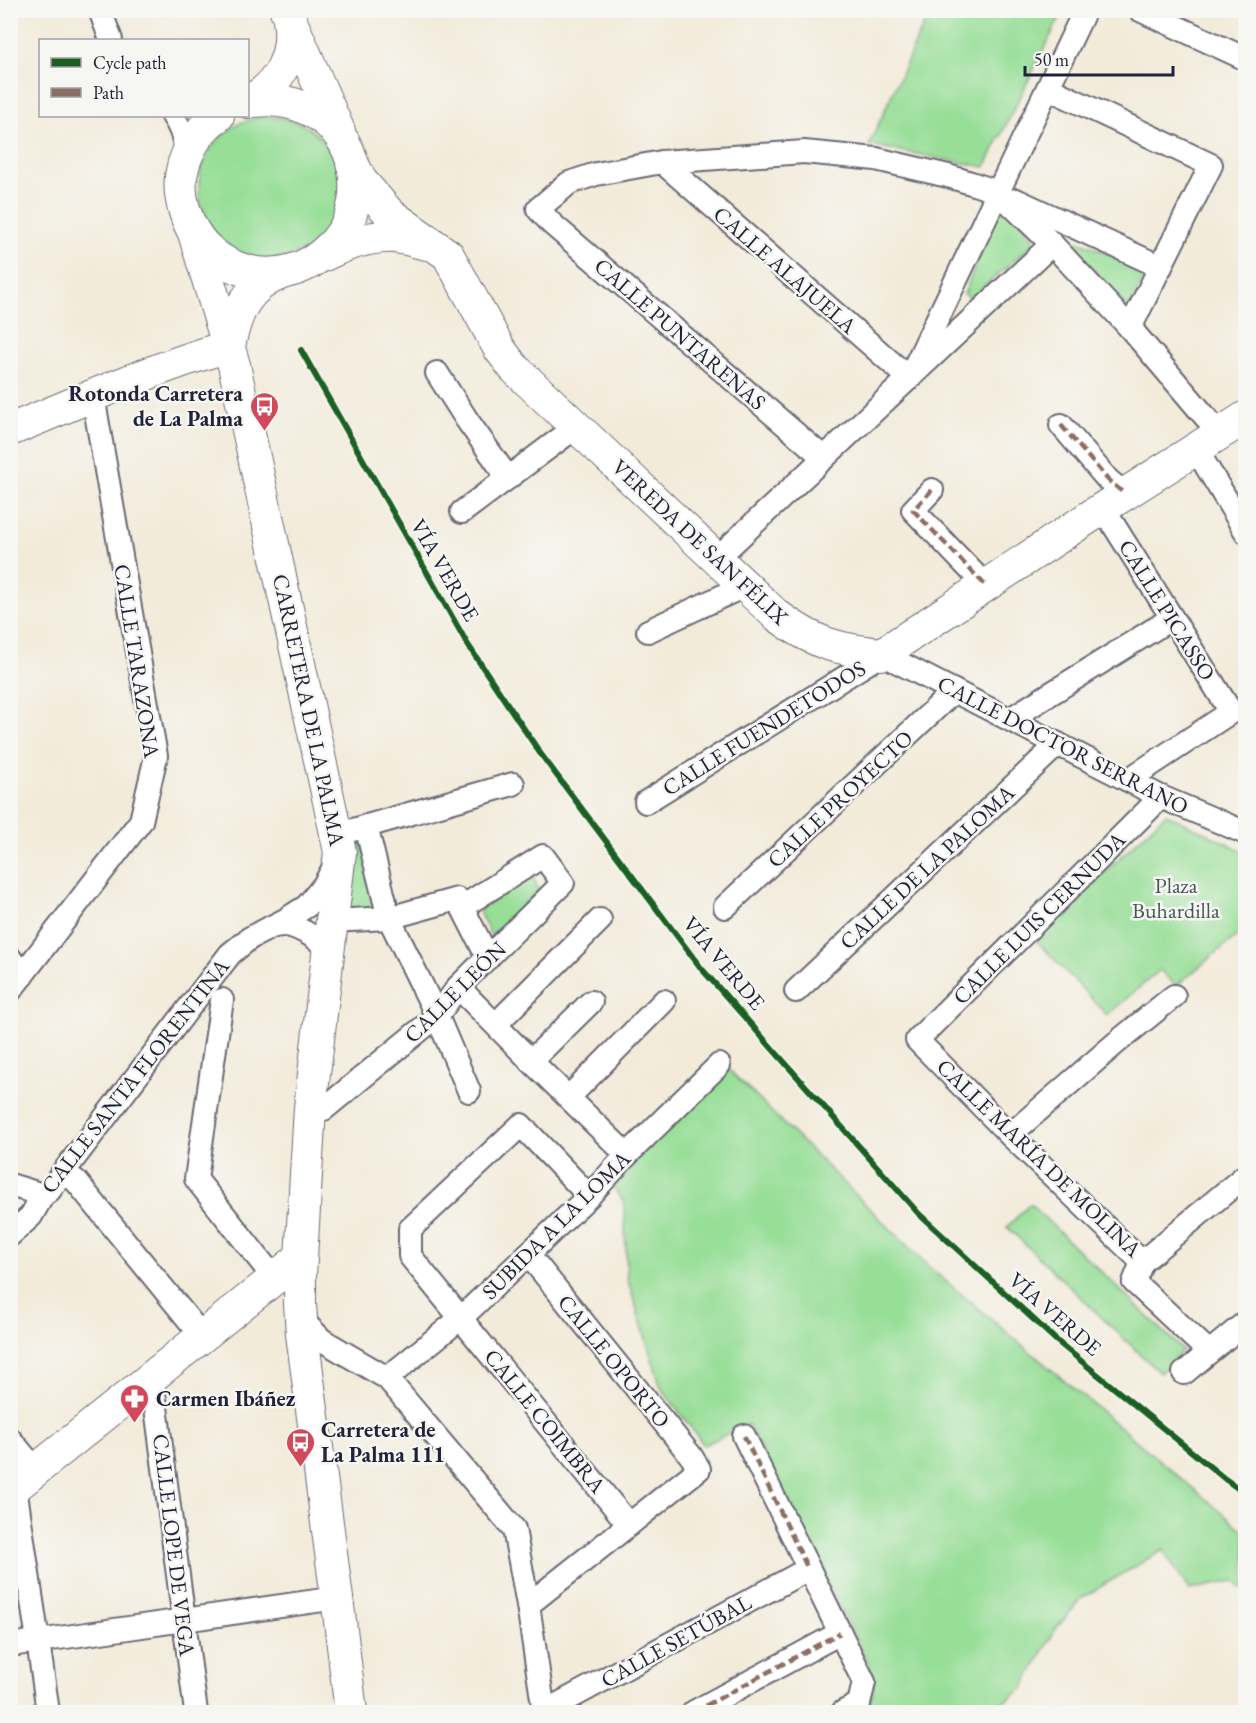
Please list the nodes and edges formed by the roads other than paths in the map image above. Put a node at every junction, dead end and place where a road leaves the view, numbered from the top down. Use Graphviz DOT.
graph roads {
  1 [pos="100,10"];
  2 [pos="1085,10"];
  3 [pos="1140,10"];
  4 [pos="287,14"];
  5 [pos="111,39"];
  6 [pos="1245,59"];
  7 [pos="1048,88"];
  8 [pos="249,101"];
  9 [pos="249,102"];
  10 [pos="173,117"];
  11 [pos="217,117"];
  12 [pos="348,153"];
  13 [pos="662,162"];
  14 [pos="183,168"];
  15 [pos="998,192"];
  16 [pos="194,233"];
  17 [pos="1052,244"];
  18 [pos="434,246"];
  19 [pos="317,259"];
  20 [pos="1161,267"];
  21 [pos="282,273"];
  22 [pos="1130,328"];
  23 [pos="229,346"];
  24 [pos="437,373"];
  25 [pos="909,378"];
  26 [pos="93,396"];
  27 [pos="1061,425"];
  28 [pos="576,427"];
  29 [pos="10,430"];
  30 [pos="1220,433"];
  31 [pos="824,458"];
  32 [pos="508,478"];
  33 [pos="932,490"];
  34 [pos="1114,501"];
  35 [pos="462,512"];
  36 [pos="1245,532"];
  37 [pos="715,560"];
  38 [pos="744,586"];
  39 [pos="986,586"];
  40 [pos="1172,618"];
  41 [pos="648,631"];
  42 [pos="882,654"];
  43 [pos="954,691"];
  44 [pos="1010,719"];
  45 [pos="1058,744"];
  46 [pos="1128,780"];
  47 [pos="513,784"];
  48 [pos="1161,796"];
  49 [pos="646,802"];
  50 [pos="366,826"];
  51 [pos="1245,833"];
  52 [pos="339,843"];
  53 [pos="462,907"];
  54 [pos="725,907"];
  55 [pos="389,918"];
  56 [pos="600,920"];
  57 [pos="332,921"];
  58 [pos="269,928"];
  59 [pos="328,954"];
  60 [pos="488,958"];
  61 [pos="14,975"];
  62 [pos="458,987"];
  63 [pos="796,991"];
  64 [pos="1174,996"];
  65 [pos="222,1000"];
  66 [pos="664,1001"];
  67 [pos="591,1002"];
  68 [pos="437,1016"];
  69 [pos="496,1024"];
  70 [pos="917,1040"];
  71 [pos="531,1061"];
  72 [pos="719,1065"];
  73 [pos="469,1091"];
  74 [pos="569,1097"];
  75 [pos="310,1108"];
  76 [pos="1010,1135"];
  77 [pos="627,1155"];
  78 [pos="63,1172"];
  79 [pos="1245,1175"];
  80 [pos="10,1185"];
  81 [pos="43,1195"];
  82 [pos="590,1196"];
  83 [pos="10,1235"];
  84 [pos="528,1254"];
  85 [pos="301,1257"];
  86 [pos="1142,1262"];
  87 [pos="281,1283"];
  88 [pos="238,1307"];
  89 [pos="461,1318"];
  90 [pos="294,1322"];
  91 [pos="1245,1322"];
  92 [pos="202,1336"];
  93 [pos="1209,1352"];
  94 [pos="1184,1373"];
  95 [pos="152,1377"];
  96 [pos="387,1378"];
  97 [pos="744,1436"];
  98 [pos="10,1439"];
  99 [pos="21,1483"];
  100 [pos="628,1525"];
  101 [pos="328,1528"];
  102 [pos="808,1569"];
  103 [pos="330,1599"];
  104 [pos="528,1605"];
  105 [pos="184,1620"];
  106 [pos="342,1632"];
  107 [pos="840,1633"];
  108 [pos="38,1641"];
  109 [pos="10,1645"];
  110 [pos="544,1712"];
  111 [pos="48,1713"];
  112 [pos="196,1713"];
  113 [pos="350,1713"];
  114 [pos="694,1713"];
  115 [pos="843,1713"];
  1 -- 5 [label="street"];
  2 -- 7 [label="street"];
  3 -- 6 [label="street"];
  4 -- 8 [label="main road"];
  4 -- 12 [label="main road"];
  7 -- 15 [label="street"];
  7 -- 20 [label="street"];
  9 -- 12 [label="main road"];
  10 -- 14 [label="street"];
  11 -- 14 [label="main road, CARRETERA DE LA PALMA"];
  12 -- 18 [label="main road, VEREDA DE SAN FÉLIX"];
  12 -- 19 [label="main road"];
  13 -- 15 [label="street"];
  13 -- 25 [label="street, CALLE ALAJUELA"];
  13 -- 31 [label="street, CALLE PUNTARENAS"];
  14 -- 16 [label="main road, CARRETERA DE LA PALMA"];
  15 -- 17 [label="street"];
  15 -- 20 [label="street"];
  15 -- 25 [label="street"];
  16 -- 21 [label="main road"];
  16 -- 23 [label="main road, CARRETERA DE LA PALMA"];
  17 -- 22 [label="street"];
  17 -- 25 [label="street"];
  18 -- 19 [label="main road"];
  18 -- 28 [label="main road, VEREDA DE SAN FÉLIX"];
  19 -- 21 [label="main road"];
  20 -- 22 [label="street"];
  21 -- 23 [label="main road, CARRETERA DE LA PALMA"];
  22 -- 30 [label="street"];
  23 -- 26 [label="main road"];
  23 -- 52 [label="main road, CARRETERA DE LA PALMA"];
  24 -- 32 [label="street"];
  25 -- 31 [label="street"];
  26 -- 29 [label="main road"];
  26 -- 61 [label="street, CALLE TARAZONA"];
  27 -- 34 [label="street, CALLE PICASSO"];
  28 -- 32 [label="street"];
  28 -- 37 [label="main road, VEREDA DE SAN FÉLIX"];
  30 -- 34 [label="main road"];
  30 -- 36 [label="street"];
  31 -- 37 [label="street"];
  32 -- 35 [label="street"];
  33 -- 39 [label="street"];
  34 -- 39 [label="main road"];
  34 -- 40 [label="street, CALLE PICASSO"];
  37 -- 38 [label="main road, VEREDA DE SAN FÉLIX"];
  38 -- 41 [label="street"];
  38 -- 42 [label="main road, VEREDA DE SAN FÉLIX"];
  39 -- 42 [label="main road"];
  40 -- 44 [label="street"];
  40 -- 46 [label="street, CALLE PICASSO"];
  42 -- 43 [label="street, CALLE DOCTOR SERRANO"];
  42 -- 49 [label="street, CALLE FUENDETODOS"];
  43 -- 44 [label="street, CALLE DOCTOR SERRANO"];
  43 -- 54 [label="street, CALLE PROYECTO"];
  44 -- 45 [label="street, CALLE DOCTOR SERRANO"];
  45 -- 46 [label="street, CALLE DOCTOR SERRANO"];
  45 -- 63 [label="street, CALLE DE LA PALOMA"];
  46 -- 48 [label="street, CALLE DOCTOR SERRANO"];
  47 -- 50 [label="street"];
  48 -- 51 [label="street, CALLE DOCTOR SERRANO"];
  48 -- 70 [label="street, CALLE LUIS CERNUDA"];
  50 -- 52 [label="street"];
  50 -- 55 [label="street"];
  52 -- 57 [label="main road, CARRETERA DE LA PALMA"];
  52 -- 58 [label="street, CALLE SANTA FLORENTINA"];
  53 -- 55 [label="street"];
  53 -- 60 [label="street"];
  53 -- 60 [label="street, CALLE LEÓN"];
  55 -- 57 [label="street"];
  55 -- 68 [label="street"];
  56 -- 69 [label="street"];
  57 -- 59 [label="main road, CARRETERA DE LA PALMA"];
  58 -- 59 [label="street"];
  58 -- 78 [label="street, CALLE SANTA FLORENTINA"];
  59 -- 75 [label="main road, CARRETERA DE LA PALMA"];
  60 -- 62 [label="street, CALLE LEÓN"];
  62 -- 68 [label="street, CALLE LEÓN"];
  62 -- 69 [label="street"];
  64 -- 76 [label="street"];
  65 -- 87 [label="street"];
  66 -- 74 [label="street"];
  67 -- 71 [label="street"];
  68 -- 73 [label="street"];
  68 -- 75 [label="street, CALLE LEÓN"];
  69 -- 71 [label="street"];
  70 -- 76 [label="street, CALLE MARÍA DE MOLINA"];
  71 -- 74 [label="street"];
  72 -- 77 [label="street, SUBIDA A LA LOMA"];
  74 -- 77 [label="street"];
  75 -- 85 [label="main road, CARRETERA DE LA PALMA"];
  75 -- 87 [label="main road"];
  76 -- 86 [label="street, CALLE MARÍA DE MOLINA"];
  77 -- 82 [label="street, SUBIDA A LA LOMA"];
  78 -- 81 [label="street, CALLE SANTA FLORENTINA"];
  78 -- 92 [label="street"];
  79 -- 86 [label="street, CALLE MARÍA DE MOLINA"];
  80 -- 81 [label="street"];
  81 -- 83 [label="street, CALLE SANTA FLORENTINA"];
  82 -- 84 [label="street, SUBIDA A LA LOMA"];
  82 -- 89 [label="street, CALLE COIMBRA"];
  84 -- 89 [label="street, SUBIDA A LA LOMA"];
  84 -- 100 [label="street, CALLE OPORTO"];
  85 -- 87 [label="main road"];
  85 -- 90 [label="main road, CARRETERA DE LA PALMA"];
  86 -- 93 [label="street"];
  87 -- 88 [label="main road"];
  87 -- 90 [label="main road, CARRETERA DE LA PALMA"];
  87 -- 101 [label="main road"];
  88 -- 90 [label="main road"];
  88 -- 92 [label="main road"];
  89 -- 96 [label="street, SUBIDA A LA LOMA"];
  89 -- 100 [label="street, CALLE COIMBRA"];
  90 -- 96 [label="street"];
  90 -- 101 [label="main road, CARRETERA DE LA PALMA"];
  90 -- 103 [label="main road, CARRETERA DE LA PALMA"];
  91 -- 93 [label="street"];
  92 -- 95 [label="main road"];
  93 -- 94 [label="street"];
  95 -- 99 [label="main road"];
  95 -- 105 [label="street, CALLE LOPE DE VEGA"];
  96 -- 104 [label="street"];
  97 -- 102 [label="street"];
  98 -- 99 [label="street"];
  99 -- 108 [label="street"];
  100 -- 104 [label="street"];
  101 -- 106 [label="main road, CARRETERA DE LA PALMA"];
  102 -- 107 [label="street"];
  102 -- 110 [label="street, CALLE SETÚBAL"];
  103 -- 105 [label="street"];
  103 -- 106 [label="main road"];
  103 -- 113 [label="main road, CARRETERA DE LA PALMA"];
  104 -- 110 [label="street"];
  105 -- 108 [label="street"];
  105 -- 112 [label="street, CALLE LOPE DE VEGA"];
  106 -- 113 [label="main road, CARRETERA DE LA PALMA"];
  107 -- 114 [label="street"];
  107 -- 115 [label="street"];
  108 -- 109 [label="street"];
  108 -- 111 [label="street"];
}
